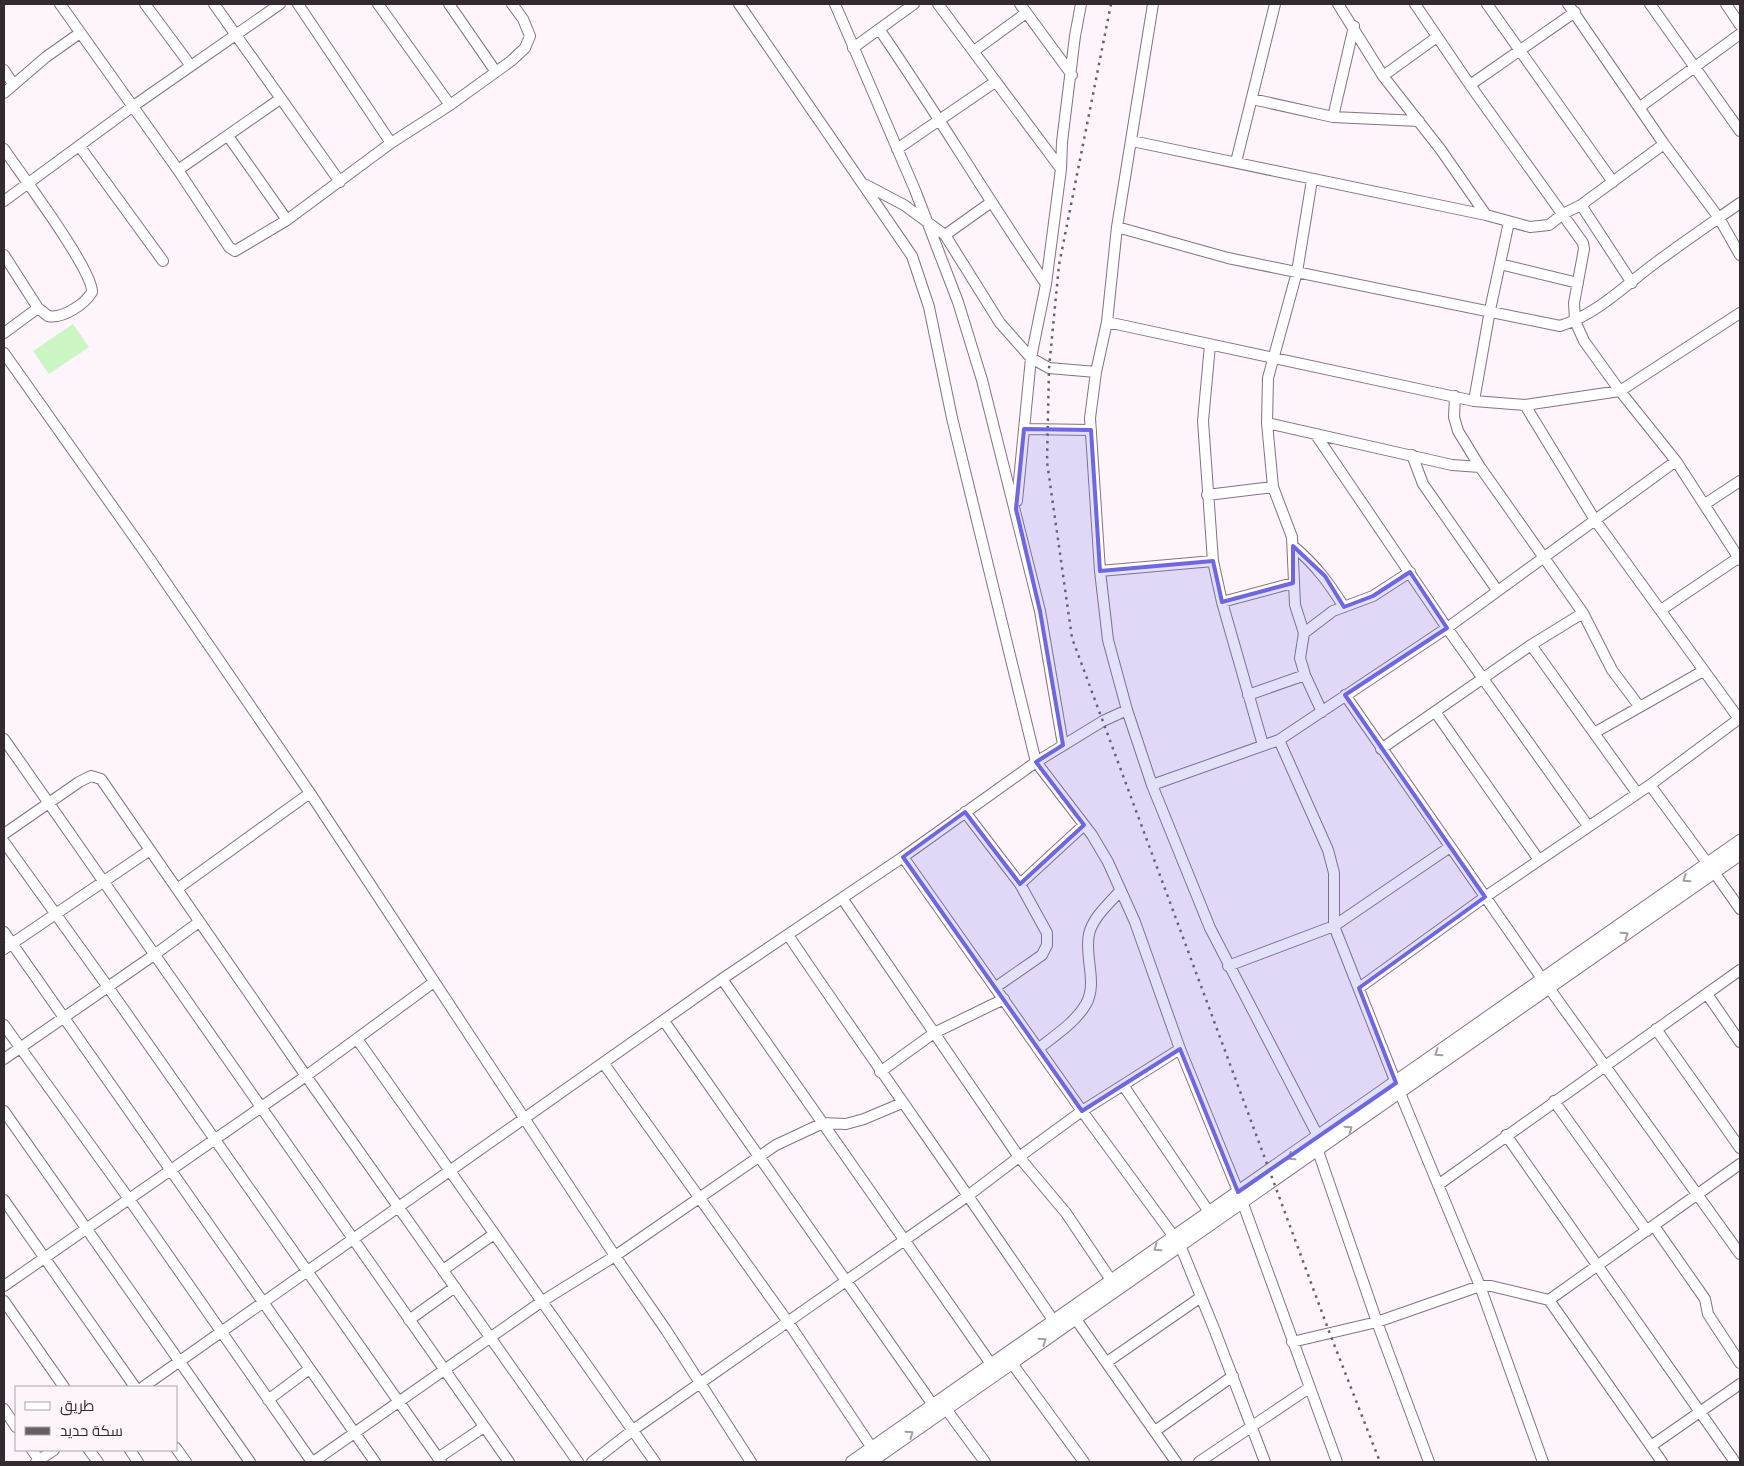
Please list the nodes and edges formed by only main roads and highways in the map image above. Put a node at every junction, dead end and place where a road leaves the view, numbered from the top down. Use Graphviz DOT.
graph roads {
  1 [pos="1740,842"];
  2 [pos="1740,854"];
  3 [pos="1711,868"];
  4 [pos="1398,1088"];
  5 [pos="1240,1197"];
  6 [pos="1177,1241"];
  7 [pos="881,1455"];
  8 [pos="852,1462"];
  9 [pos="870,1462"];
  1 -- 3 [label="main road"];
  2 -- 3 [label="main road"];
  3 -- 4 [label="main road"];
  4 -- 5 [label="main road, one-way"];
  5 -- 4 [label="main road, one-way"];
  5 -- 6 [label="main road"];
  5 -- 6 [label="main road"];
  7 -- 6 [label="main road, one-way"];
  6 -- 7 [label="main road, one-way"];
  7 -- 8 [label="main road"];
  7 -- 9 [label="main road"];
}
